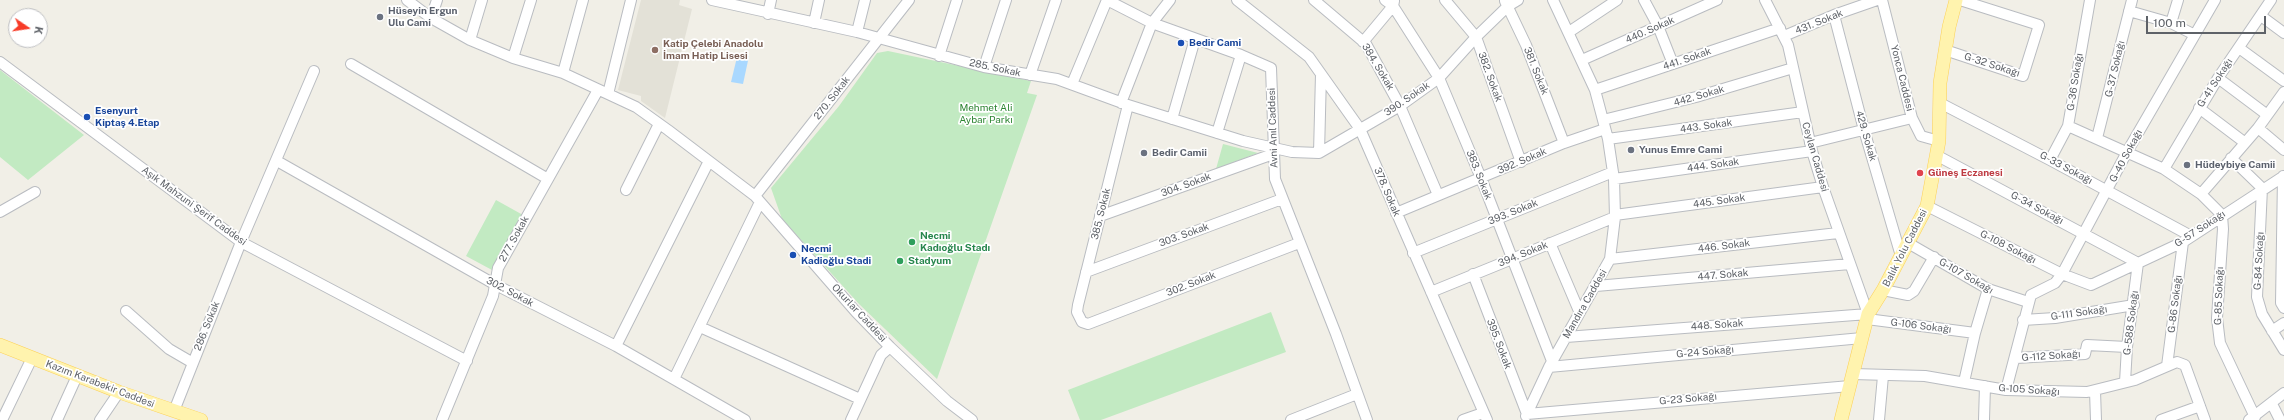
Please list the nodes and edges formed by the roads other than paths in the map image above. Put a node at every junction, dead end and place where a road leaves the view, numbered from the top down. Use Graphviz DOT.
graph roads {
  1 [pos="407,0"];
  2 [pos="437,0"];
  3 [pos="482,0"];
  4 [pos="531,0"];
  5 [pos="583,0"];
  6 [pos="631,0"];
  7 [pos="712,0"];
  8 [pos="771,0"];
  9 [pos="819,0"];
  10 [pos="865,0"];
  11 [pos="909,0"];
  12 [pos="957,0"];
  13 [pos="1006,0"];
  14 [pos="1056,0"];
  15 [pos="1107,0"];
  16 [pos="1237,0"];
  17 [pos="1314,0"];
  18 [pos="1445,0"];
  19 [pos="1518,0"];
  20 [pos="1553,0"];
  21 [pos="1617,0"];
  22 [pos="1644,0"];
  23 [pos="1717,0"];
  24 [pos="1765,0"];
  25 [pos="1877,0"];
  26 [pos="1882,0"];
  27 [pos="1956,0"];
  28 [pos="1960,0"];
  29 [pos="2090,0"];
  30 [pos="2132,0"];
  31 [pos="2178,0"];
  32 [pos="2215,0"];
  33 [pos="2271,0"];
  34 [pos="1168,1"];
  35 [pos="724,2"];
  36 [pos="1391,2"];
  37 [pos="1506,3"];
  38 [pos="2129,11"];
  39 [pos="768,14"];
  40 [pos="1834,15"];
  41 [pos="2261,16"];
  42 [pos="431,18"];
  43 [pos="814,23"];
  44 [pos="1152,23"];
  45 [pos="2171,23"];
  46 [pos="1658,26"];
  47 [pos="857,32"];
  48 [pos="1569,32"];
  49 [pos="1782,32"];
  50 [pos="2284,33"];
  51 [pos="2193,34"];
  52 [pos="880,37"];
  53 [pos="1476,37"];
  54 [pos="1195,39"];
  55 [pos="470,40"];
  56 [pos="1363,42"];
  57 [pos="2239,48"];
  58 [pos="1945,50"];
  59 [pos="1241,55"];
  60 [pos="939,56"];
  61 [pos="513,58"];
  62 [pos="1582,60"];
  63 [pos="0,62"];
  64 [pos="351,64"];
  65 [pos="1673,64"];
  66 [pos="984,66"];
  67 [pos="1793,68"];
  68 [pos="314,71"];
  69 [pos="563,73"];
  70 [pos="1320,74"];
  71 [pos="1030,75"];
  72 [pos="1439,78"];
  73 [pos="2218,78"];
  74 [pos="2284,81"];
  75 [pos="1072,84"];
  76 [pos="598,90"];
  77 [pos="1595,90"];
  78 [pos="2284,93"];
  79 [pos="608,94"];
  80 [pos="1940,103"];
  81 [pos="1124,104"];
  82 [pos="1400,106"];
  83 [pos="2199,108"];
  84 [pos="1803,112"];
  85 [pos="2266,114"];
  86 [pos="1912,118"];
  87 [pos="1172,119"];
  88 [pos="659,124"];
  89 [pos="1604,124"];
  90 [pos="2068,126"];
  91 [pos="2258,128"];
  92 [pos="1360,129"];
  93 [pos="1864,130"];
  94 [pos="1217,133"];
  95 [pos="2097,138"];
  96 [pos="1608,140"];
  97 [pos="1939,141"];
  98 [pos="2244,142"];
  99 [pos="1564,143"];
  100 [pos="1811,147"];
  101 [pos="2284,150"];
  102 [pos="1273,151"];
  103 [pos="2127,152"];
  104 [pos="1319,153"];
  105 [pos="1936,155"];
  106 [pos="2231,158"];
  107 [pos="2050,160"];
  108 [pos="278,161"];
  109 [pos="709,161"];
  110 [pos="1522,162"];
  111 [pos="2164,169"];
  112 [pos="1613,176"];
  113 [pos="2283,176"];
  114 [pos="1481,178"];
  115 [pos="548,179"];
  116 [pos="1823,187"];
  117 [pos="2262,188"];
  118 [pos="626,190"];
  119 [pos="2108,190"];
  120 [pos="35,192"];
  121 [pos="2201,194"];
  122 [pos="1438,195"];
  123 [pos="757,199"];
  124 [pos="1282,199"];
  125 [pos="1927,206"];
  126 [pos="0,212"];
  127 [pos="1396,213"];
  128 [pos="2222,215"];
  129 [pos="1100,216"];
  130 [pos="1615,216"];
  131 [pos="1496,218"];
  132 [pos="1838,233"];
  133 [pos="2085,233"];
  134 [pos="2187,239"];
  135 [pos="241,242"];
  136 [pos="1299,243"];
  137 [pos="1550,243"];
  138 [pos="1908,244"];
  139 [pos="1414,254"];
  140 [pos="1901,256"];
  141 [pos="1934,257"];
  142 [pos="1511,259"];
  143 [pos="1610,259"];
  144 [pos="2138,263"];
  145 [pos="1850,264"];
  146 [pos="1086,272"];
  147 [pos="1473,274"];
  148 [pos="2062,274"];
  149 [pos="496,285"];
  150 [pos="2091,285"];
  151 [pos="1596,286"];
  152 [pos="1988,289"];
  153 [pos="1883,290"];
  154 [pos="1431,292"];
  155 [pos="2028,302"];
  156 [pos="2134,305"];
  157 [pos="2284,308"];
  158 [pos="126,310"];
  159 [pos="1580,311"];
  160 [pos="1867,317"];
  161 [pos="2023,320"];
  162 [pos="1082,322"];
  163 [pos="2284,323"];
  164 [pos="700,327"];
  165 [pos="2272,331"];
  166 [pos="1975,333"];
  167 [pos="1566,337"];
  168 [pos="1862,338"];
  169 [pos="0,345"];
  170 [pos="616,346"];
  171 [pos="890,346"];
  172 [pos="2127,347"];
  173 [pos="2284,350"];
  174 [pos="32,358"];
  175 [pos="2016,358"];
  176 [pos="467,360"];
  177 [pos="192,363"];
  178 [pos="1551,364"];
  179 [pos="2167,366"];
  180 [pos="77,376"];
  181 [pos="1883,376"];
  182 [pos="674,379"];
  183 [pos="1851,380"];
  184 [pos="1964,382"];
  185 [pos="2125,382"];
  186 [pos="1985,386"];
  187 [pos="2006,390"];
  188 [pos="2095,391"];
  189 [pos="119,392"];
  190 [pos="1358,394"];
  191 [pos="2284,394"];
  192 [pos="860,399"];
  193 [pos="2272,404"];
  194 [pos="2200,406"];
  195 [pos="174,411"];
  196 [pos="1485,416"];
  197 [pos="1525,417"];
  198 [pos="2251,419"];
  199 [pos="2,420"];
  200 [pos="57,420"];
  201 [pos="100,420"];
  202 [pos="201,420"];
  203 [pos="442,420"];
  204 [pos="745,420"];
  205 [pos="851,420"];
  206 [pos="972,420"];
  207 [pos="1291,420"];
  208 [pos="1367,420"];
  209 [pos="1463,420"];
  210 [pos="1841,420"];
  211 [pos="1879,420"];
  212 [pos="1984,420"];
  213 [pos="2096,420"];
  214 [pos="2161,420"];
  215 [pos="2205,420"];
  216 [pos="2280,420"];
  1 -- 42 [label="street, Okurlar Caddesi"];
  2 -- 42 [label="street"];
  3 -- 55 [label="street"];
  4 -- 61 [label="street"];
  5 -- 69 [label="street"];
  6 -- 79 [label="street"];
  7 -- 35 [label="street, 285. Sokak"];
  8 -- 39 [label="street"];
  9 -- 43 [label="street"];
  10 -- 47 [label="street"];
  11 -- 52 [label="street, 270. Sokak"];
  12 -- 60 [label="street"];
  13 -- 66 [label="street"];
  14 -- 71 [label="street"];
  15 -- 44 [label="street, Avni Anıl Caddesi"];
  15 -- 75 [label="street"];
  16 -- 70 [label="street, 378. Sokak"];
  17 -- 56 [label="street, 384. Sokak"];
  18 -- 53 [label="street, 382. Sokak"];
  19 -- 37 [label="street, 390. Sokak"];
  20 -- 48 [label="street, Mandıra Caddesi"];
  21 -- 48 [label="street"];
  22 -- 46 [label="street"];
  23 -- 46 [label="street, 440. Sokak"];
  24 -- 49 [label="street, Ceylan Caddesi"];
  25 -- 40 [label="street, 431. Sokak"];
  26 -- 86 [label="street, Yonca Caddesi"];
  27 -- 58 [label="main road, Balık Yolu Caddesi"];
  28 -- 58 [label="street, G-32 Sokağı"];
  29 -- 90 [label="street, G-36 Sokağı"];
  30 -- 38 [label="street, G-37 Sokağı"];
  31 -- 45 [label="street"];
  32 -- 51 [label="street, G-40 Sokağı"];
  33 -- 41 [label="street, G-41 Sokağı"];
  34 -- 44 [label="street, 385. Sokak"];
  35 -- 39 [label="street, 285. Sokak"];
  36 -- 56 [label="street"];
  36 -- 72 [label="street, 383. Sokak"];
  37 -- 53 [label="street, 390. Sokak"];
  37 -- 99 [label="street, 381. Sokak"];
  38 -- 45 [label="street"];
  38 -- 95 [label="street, G-37 Sokağı"];
  39 -- 43 [label="street, 285. Sokak"];
  40 -- 49 [label="street, 431. Sokak"];
  40 -- 93 [label="street, 429. Sokak"];
  41 -- 50 [label="street"];
  41 -- 57 [label="street, G-41 Sokağı"];
  42 -- 55 [label="street, Okurlar Caddesi"];
  43 -- 47 [label="street, 285. Sokak"];
  44 -- 54 [label="street, Avni Anıl Caddesi"];
  44 -- 81 [label="street, 385. Sokak"];
  45 -- 51 [label="street"];
  46 -- 62 [label="street, 440. Sokak"];
  46 -- 65 [label="street"];
  47 -- 52 [label="street, 285. Sokak"];
  48 -- 62 [label="street, Mandıra Caddesi"];
  49 -- 65 [label="street, 441. Sokak"];
  49 -- 67 [label="street, Ceylan Caddesi"];
  51 -- 103 [label="street, G-40 Sokağı"];
  52 -- 60 [label="street, 285. Sokak"];
  52 -- 123 [label="street, 270. Sokak"];
  53 -- 72 [label="street, 390. Sokak"];
  53 -- 110 [label="street, 382. Sokak"];
  54 -- 59 [label="street, Avni Anıl Caddesi"];
  54 -- 87 [label="street"];
  55 -- 61 [label="street, Okurlar Caddesi"];
  56 -- 82 [label="street, 384. Sokak"];
  57 -- 73 [label="street, G-41 Sokağı"];
  57 -- 74 [label="street"];
  58 -- 80 [label="main road, Balık Yolu Caddesi"];
  59 -- 94 [label="street"];
  59 -- 102 [label="street, Avni Anıl Caddesi"];
  60 -- 66 [label="street, 285. Sokak"];
  61 -- 69 [label="street, Okurlar Caddesi"];
  62 -- 77 [label="street, Mandıra Caddesi"];
  63 -- 135 [label="street, Aşık Mahzuni Şerif Caddesi"];
  64 -- 115 [label="street"];
  65 -- 77 [label="street, 441. Sokak"];
  66 -- 71 [label="street, 285. Sokak"];
  67 -- 84 [label="street, Ceylan Caddesi"];
  67 -- 89 [label="street, 442. Sokak"];
  68 -- 108 [label="street, 286. Sokak"];
  69 -- 76 [label="street, Okurlar Caddesi"];
  70 -- 92 [label="street, 378. Sokak"];
  70 -- 104 [label="street"];
  71 -- 75 [label="street, 285. Sokak"];
  72 -- 82 [label="street, 390. Sokak"];
  72 -- 114 [label="street, 383. Sokak"];
  73 -- 83 [label="street, G-41 Sokağı"];
  73 -- 85 [label="street"];
  75 -- 81 [label="street, 285. Sokak"];
  76 -- 79 [label="street, Okurlar Caddesi"];
  76 -- 115 [label="street, 277. Sokak"];
  77 -- 89 [label="street, Mandıra Caddesi"];
  78 -- 85 [label="street"];
  79 -- 88 [label="street, Okurlar Caddesi"];
  80 -- 97 [label="main road, Balık Yolu Caddesi"];
  80 -- 107 [label="street, G-33 Sokağı"];
  81 -- 87 [label="street, 285. Sokak"];
  81 -- 129 [label="street, 385. Sokak"];
  82 -- 92 [label="street, 390. Sokak"];
  82 -- 122 [label="street, 384. Sokak"];
  83 -- 98 [label="street"];
  83 -- 111 [label="street, G-41 Sokağı"];
  84 -- 96 [label="street, 443. Sokak"];
  84 -- 100 [label="street, Ceylan Caddesi"];
  85 -- 91 [label="street"];
  86 -- 93 [label="street, 444. Sokak"];
  86 -- 97 [label="street, Yonca Caddesi"];
  87 -- 94 [label="street, 285. Sokak"];
  88 -- 109 [label="street, Okurlar Caddesi"];
  88 -- 118 [label="street"];
  89 -- 96 [label="street, Mandıra Caddesi"];
  89 -- 99 [label="street, 392. Sokak"];
  90 -- 95 [label="street"];
  90 -- 107 [label="street, G-36 Sokağı"];
  91 -- 98 [label="street"];
  91 -- 101 [label="street"];
  92 -- 104 [label="street, 390. Sokak"];
  92 -- 127 [label="street, 378. Sokak"];
  93 -- 100 [label="street, 444. Sokak"];
  93 -- 140 [label="street, 429. Sokak"];
  94 -- 102 [label="street, 285. Sokak"];
  95 -- 103 [label="street"];
  96 -- 112 [label="street, Mandıra Caddesi"];
  97 -- 105 [label="main road, Balık Yolu Caddesi"];
  98 -- 106 [label="street"];
  99 -- 110 [label="street, 392. Sokak"];
  100 -- 112 [label="street, 444. Sokak"];
  100 -- 116 [label="street, Ceylan Caddesi"];
  102 -- 104 [label="street"];
  102 -- 124 [label="street, Avni Anıl Caddesi"];
  102 -- 129 [label="street, 304. Sokak"];
  103 -- 111 [label="street"];
  103 -- 119 [label="street, G-40 Sokağı"];
  105 -- 125 [label="main road, Balık Yolu Caddesi"];
  105 -- 133 [label="street, G-34 Sokağı"];
  106 -- 117 [label="street"];
  106 -- 121 [label="street"];
  107 -- 119 [label="street, G-33 Sokağı"];
  108 -- 135 [label="street, 286. Sokak"];
  108 -- 149 [label="street, 302. Sokak"];
  109 -- 123 [label="street, Okurlar Caddesi"];
  109 -- 170 [label="street"];
  110 -- 114 [label="street, 392. Sokak"];
  111 -- 121 [label="street"];
  112 -- 130 [label="street, Mandıra Caddesi"];
  112 -- 131 [label="street, 393. Sokak"];
  113 -- 117 [label="street, G-57 Sokağı"];
  113 -- 157 [label="street"];
  114 -- 122 [label="street, 392. Sokak"];
  114 -- 131 [label="street, 383. Sokak"];
  115 -- 149 [label="street, 277. Sokak"];
  116 -- 130 [label="street, 445. Sokak"];
  116 -- 132 [label="street, Ceylan Caddesi"];
  117 -- 128 [label="street, G-57 Sokağı"];
  117 -- 165 [label="street, G-84 Sokağı"];
  119 -- 133 [label="street, G-40 Sokağı"];
  119 -- 134 [label="street, G-33 Sokağı"];
  120 -- 126 [label="street"];
  121 -- 128 [label="street"];
  122 -- 127 [label="street, 392. Sokak"];
  123 -- 164 [label="street, 270. Sokak"];
  123 -- 171 [label="street, Okurlar Caddesi"];
  124 -- 136 [label="street, Avni Anıl Caddesi"];
  124 -- 146 [label="street, 303. Sokak"];
  125 -- 138 [label="main road, Balık Yolu Caddesi"];
  125 -- 148 [label="street, G-108 Sokağı"];
  127 -- 139 [label="street, 378. Sokak"];
  128 -- 134 [label="street, G-57 Sokağı"];
  128 -- 198 [label="street, G-85 Sokağı"];
  129 -- 146 [label="street, 385. Sokak"];
  130 -- 137 [label="street, 394. Sokak"];
  130 -- 143 [label="street, Mandıra Caddesi"];
  131 -- 139 [label="street, 393. Sokak"];
  131 -- 142 [label="street, 383. Sokak"];
  132 -- 143 [label="street, 446. Sokak"];
  132 -- 145 [label="street, Ceylan Caddesi"];
  133 -- 144 [label="street, G-34 Sokağı"];
  133 -- 148 [label="street, G-40 Sokağı"];
  134 -- 144 [label="street, G-57 Sokağı"];
  134 -- 179 [label="street, G-86 Sokağı"];
  135 -- 176 [label="street, Aşık Mahzuni Şerif Caddesi"];
  135 -- 177 [label="street, 286. Sokak"];
  136 -- 162 [label="street, 302. Sokak"];
  136 -- 190 [label="street, Avni Anıl Caddesi"];
  137 -- 142 [label="street, 394. Sokak"];
  137 -- 159 [label="street"];
  138 -- 140 [label="main road, Balık Yolu Caddesi"];
  138 -- 141 [label="street, G-107 Sokağı"];
  139 -- 154 [label="street, 378. Sokak"];
  140 -- 153 [label="main road, Balık Yolu Caddesi"];
  141 -- 152 [label="street, G-107 Sokağı"];
  141 -- 153 [label="street"];
  142 -- 147 [label="street, 394. Sokak"];
  142 -- 178 [label="street, 383. Sokak"];
  143 -- 151 [label="street, Mandıra Caddesi"];
  144 -- 150 [label="street, G-57 Sokağı"];
  144 -- 156 [label="street, G-588 Sokağı"];
  145 -- 151 [label="street, 447. Sokak"];
  145 -- 160 [label="street, Ceylan Caddesi"];
  146 -- 162 [label="street, 385. Sokak"];
  147 -- 154 [label="street, 394. Sokak"];
  147 -- 197 [label="street, 395. Sokak"];
  148 -- 150 [label="street, G-108 Sokağı"];
  148 -- 155 [label="street, G-40 Sokağı"];
  149 -- 170 [label="street, 302. Sokak"];
  149 -- 176 [label="street, 277. Sokak"];
  151 -- 159 [label="street, Mandıra Caddesi"];
  152 -- 155 [label="street, G-107 Sokağı"];
  152 -- 166 [label="street"];
  153 -- 160 [label="main road, Balık Yolu Caddesi"];
  154 -- 196 [label="street, 378. Sokak"];
  155 -- 161 [label="street"];
  156 -- 161 [label="street, G-111 Sokağı"];
  156 -- 172 [label="street, G-588 Sokağı"];
  158 -- 177 [label="street"];
  159 -- 167 [label="street, Mandıra Caddesi"];
  160 -- 166 [label="street, G-106 Sokağı"];
  160 -- 167 [label="street, 448. Sokak"];
  160 -- 168 [label="main road, Balık Yolu Caddesi"];
  161 -- 175 [label="street"];
  163 -- 165 [label="street"];
  164 -- 182 [label="street, 270. Sokak"];
  164 -- 192 [label="street"];
  165 -- 173 [label="street, G-84 Sokağı"];
  166 -- 184 [label="street"];
  167 -- 178 [label="street, Mandıra Caddesi"];
  168 -- 178 [label="street, G-24 Sokağı"];
  168 -- 183 [label="main road, Balık Yolu Caddesi"];
  169 -- 174 [label="main road, Kazım Karabekir Caddesi"];
  170 -- 182 [label="street, 302. Sokak"];
  171 -- 192 [label="street"];
  171 -- 206 [label="street, Okurlar Caddesi"];
  172 -- 175 [label="street, G-112 Sokağı"];
  172 -- 185 [label="street, G-588 Sokağı"];
  174 -- 180 [label="main road, Kazım Karabekir Caddesi"];
  174 -- 199 [label="street"];
  175 -- 187 [label="street"];
  176 -- 203 [label="street, 277. Sokak"];
  177 -- 195 [label="street, 286. Sokak"];
  178 -- 197 [label="street, Mandıra Caddesi"];
  179 -- 185 [label="street, G-105 Sokağı"];
  179 -- 194 [label="street, G-105 Sokağı"];
  180 -- 189 [label="main road, Kazım Karabekir Caddesi"];
  180 -- 200 [label="street"];
  181 -- 183 [label="street, G-105 Sokağı"];
  181 -- 184 [label="street, G-105 Sokağı"];
  181 -- 211 [label="street"];
  182 -- 204 [label="street, 302. Sokak"];
  183 -- 197 [label="street, G-23 Sokağı"];
  183 -- 210 [label="main road, Balık Yolu Caddesi"];
  184 -- 186 [label="street, G-105 Sokağı"];
  185 -- 188 [label="street, G-105 Sokağı"];
  186 -- 187 [label="street, G-105 Sokağı"];
  186 -- 212 [label="street"];
  187 -- 188 [label="street, G-105 Sokağı"];
  188 -- 213 [label="street"];
  189 -- 195 [label="main road, Kazım Karabekir Caddesi"];
  189 -- 201 [label="street"];
  190 -- 207 [label="street"];
  190 -- 208 [label="street, Avni Anıl Caddesi"];
  191 -- 193 [label="street"];
  192 -- 205 [label="street"];
  193 -- 198 [label="street"];
  193 -- 216 [label="street"];
  194 -- 214 [label="street"];
  194 -- 215 [label="street"];
  195 -- 202 [label="main road, Kazım Karabekir Caddesi"];
  196 -- 209 [label="street"];
}
